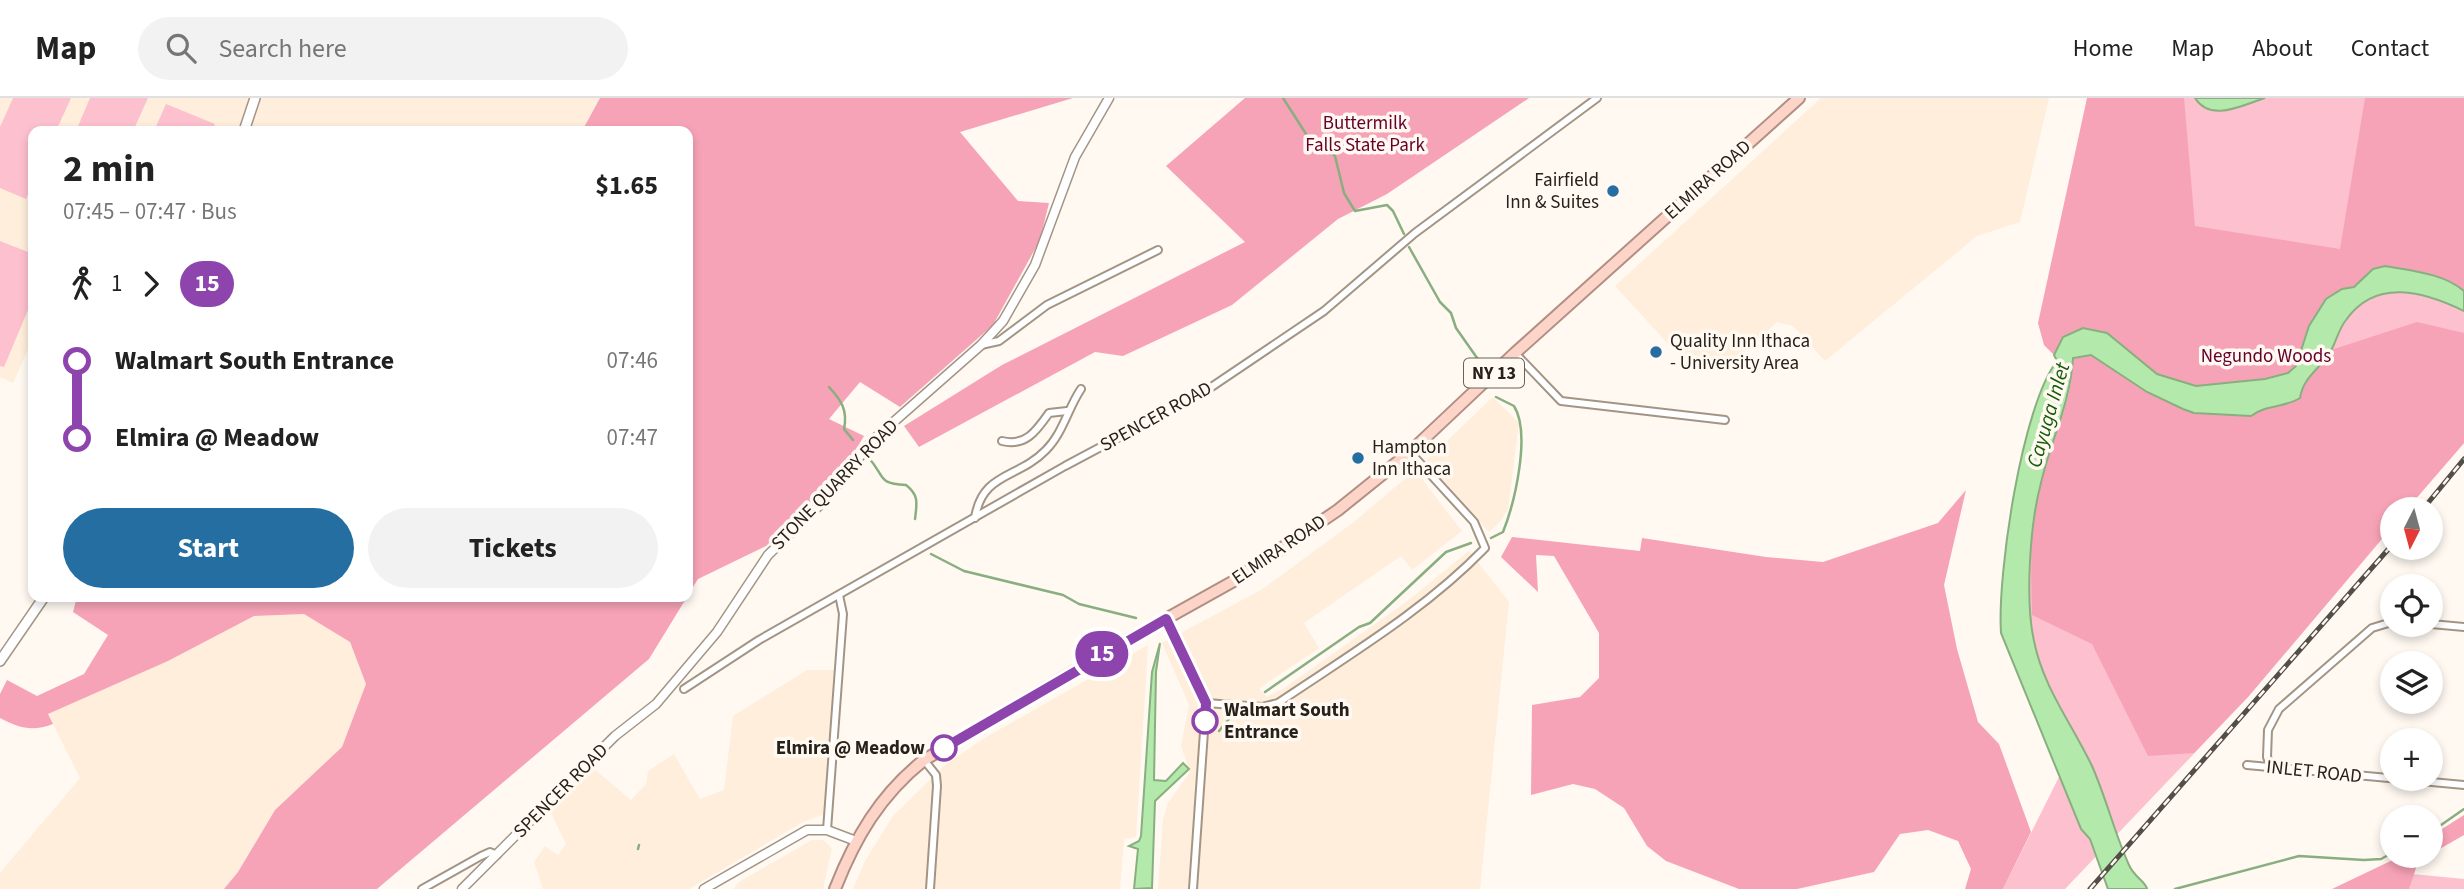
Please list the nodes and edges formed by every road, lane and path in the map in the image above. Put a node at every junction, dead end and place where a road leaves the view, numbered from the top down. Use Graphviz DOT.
graph roads {
  1 [pos="255,98"];
  2 [pos="1109,98"];
  3 [pos="1597,98"];
  4 [pos="1799,98"];
  5 [pos="246,126"];
  6 [pos="1158,250"];
  7 [pos="981,345"];
  8 [pos="1515,353"];
  9 [pos="1081,389"];
  10 [pos="1068,411"];
  11 [pos="1725,419"];
  12 [pos="1002,441"];
  13 [pos="1410,452"];
  14 [pos="975,518"];
  15 [pos="839,595"];
  16 [pos="41,602"];
  17 [pos="1166,619"];
  18 [pos="2443,625"];
  19 [pos="2380,626"];
  20 [pos="2464,627"];
  21 [pos="0,661"];
  22 [pos="684,689"];
  23 [pos="663,696"];
  24 [pos="1206,703"];
  25 [pos="924,760"];
  26 [pos="2247,765"];
  27 [pos="2272,769"];
  28 [pos="2464,785"];
  29 [pos="827,830"];
  30 [pos="856,841"];
  31 [pos="496,855"];
  32 [pos="422,889"];
  33 [pos="462,889"];
  34 [pos="704,889"];
  35 [pos="835,889"];
  36 [pos="930,889"];
  37 [pos="1194,889"];
  1 -- 5 [label="main road"];
  2 -- 7 [label="street, STONE QUARRY ROAD"];
  3 -- 14 [label="street, SPENCER ROAD"];
  4 -- 8 [label="highway, ELMIRA ROAD / NY 13"];
  6 -- 7 [label="street"];
  7 -- 23 [label="street, STONE QUARRY ROAD"];
  8 -- 11 [label="street"];
  8 -- 13 [label="highway, ELMIRA ROAD / NY 13"];
  9 -- 10 [label="street"];
  10 -- 12 [label="street"];
  10 -- 14 [label="street"];
  13 -- 17 [label="highway, ELMIRA ROAD / NY 13"];
  13 -- 24 [label="street"];
  14 -- 15 [label="street, SPENCER ROAD"];
  15 -- 22 [label="street, SPENCER ROAD"];
  15 -- 29 [label="street"];
  16 -- 21 [label="main road"];
  17 -- 24 [label="street"];
  17 -- 25 [label="highway, ELMIRA ROAD / NY 13"];
  18 -- 20 [label="street"];
  19 -- 27 [label="street"];
  23 -- 31 [label="street, SPENCER ROAD"];
  24 -- 37 [label="street"];
  25 -- 30 [label="highway, ELMIRA ROAD / NY 13"];
  25 -- 36 [label="street"];
  26 -- 27 [label="street, INLET ROAD"];
  27 -- 28 [label="street, INLET ROAD"];
  29 -- 30 [label="street"];
  29 -- 34 [label="street"];
  30 -- 35 [label="highway, NY 13"];
  31 -- 32 [label="street"];
  31 -- 33 [label="street, SPENCER ROAD"];
}
